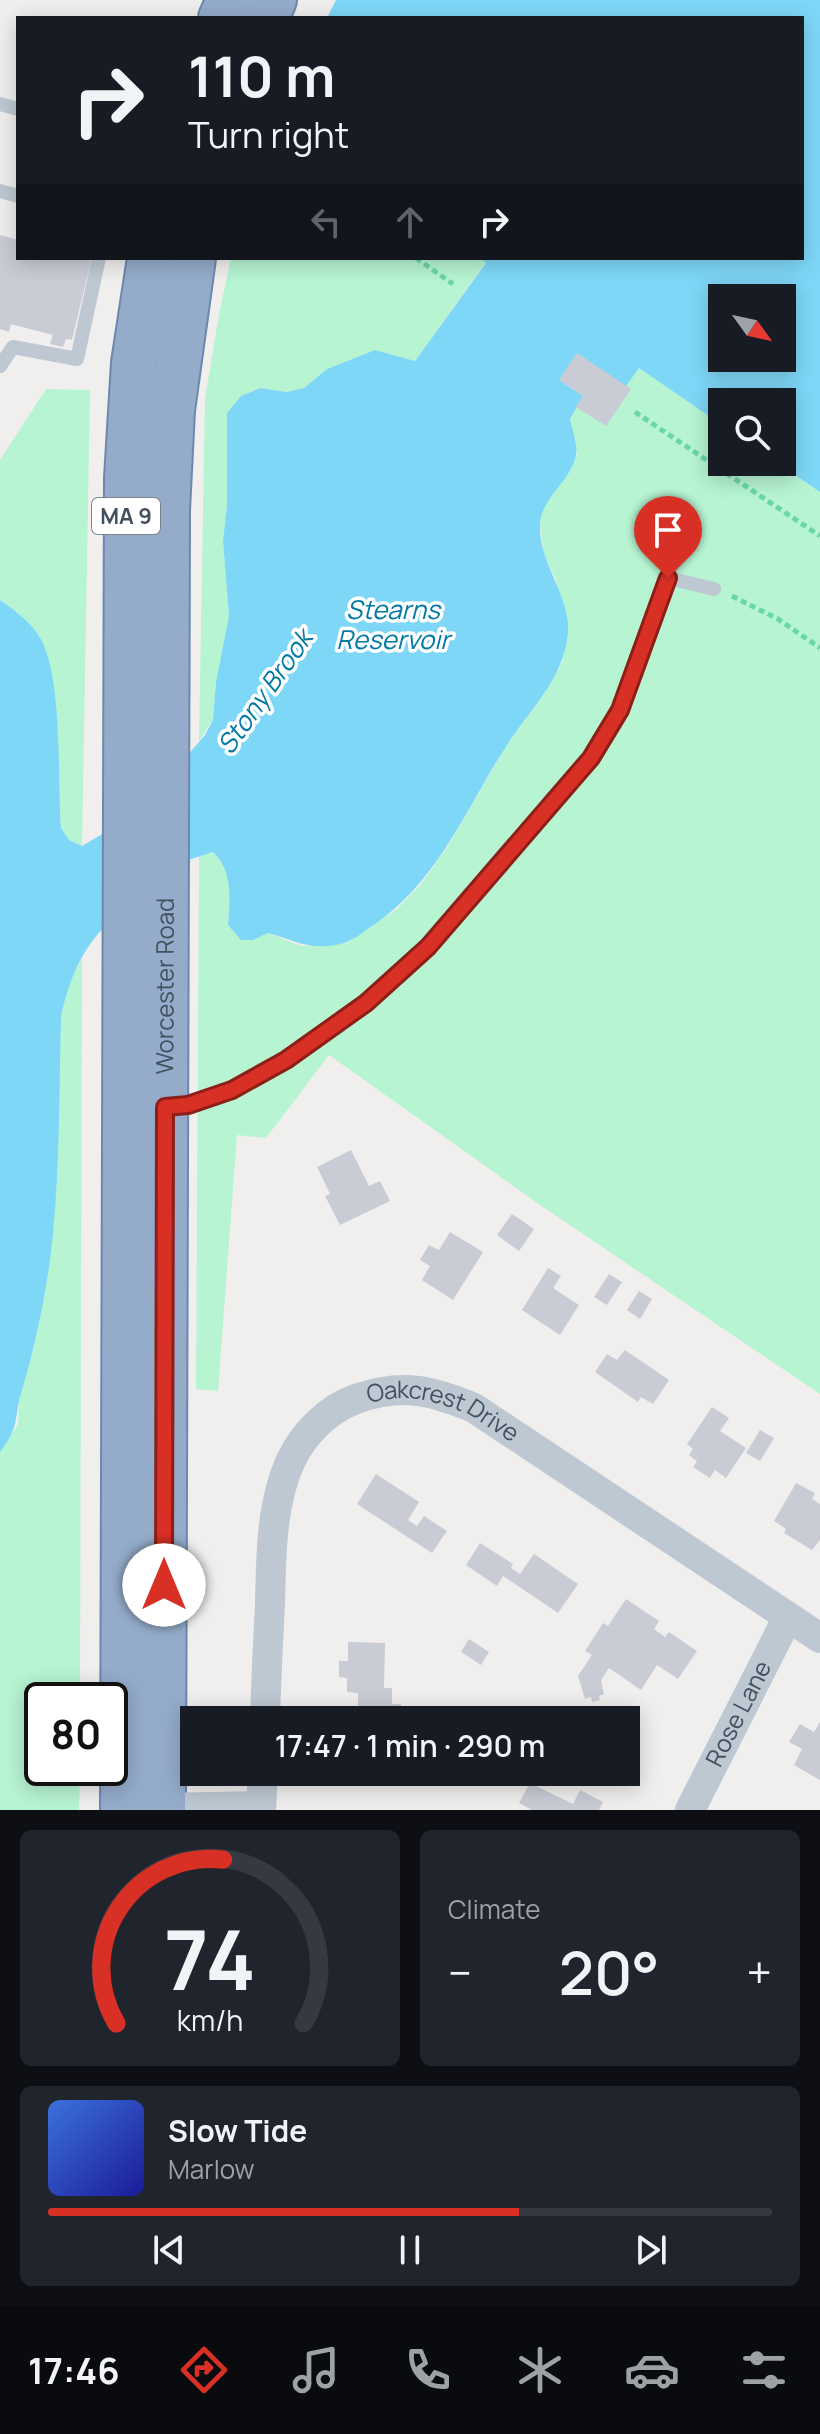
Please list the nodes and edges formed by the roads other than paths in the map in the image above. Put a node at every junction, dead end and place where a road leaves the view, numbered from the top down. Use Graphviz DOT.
graph roads {
  1 [pos="99,260"];
  2 [pos="193,260"];
  3 [pos="143,264"];
  4 [pos="0,366"];
  5 [pos="682,525"];
  6 [pos="668,578"];
  7 [pos="714,589"];
  8 [pos="165,1107"];
  9 [pos="788,1617"];
  10 [pos="820,1638"];
  11 [pos="266,1706"];
  12 [pos="262,1786"];
  13 [pos="261,1808"];
  14 [pos="150,1809"];
  15 [pos="690,1810"];
  1 -- 4 [label="lane"];
  2 -- 8 [label="highway, Worcester Road / MA 9"];
  3 -- 14 [label="highway, Worcester Road / MA 9"];
  5 -- 6 [label="lane"];
  6 -- 7 [label="lane"];
  6 -- 8 [label="lane"];
  8 -- 14 [label="highway, Worcester Road / MA 9"];
  9 -- 10 [label="street, Oakcrest Drive"];
  9 -- 11 [label="street, Oakcrest Drive"];
  9 -- 15 [label="street, Rose Lane"];
  12 -- 13 [label="street"];
  13 -- 14 [label="street"];
}
